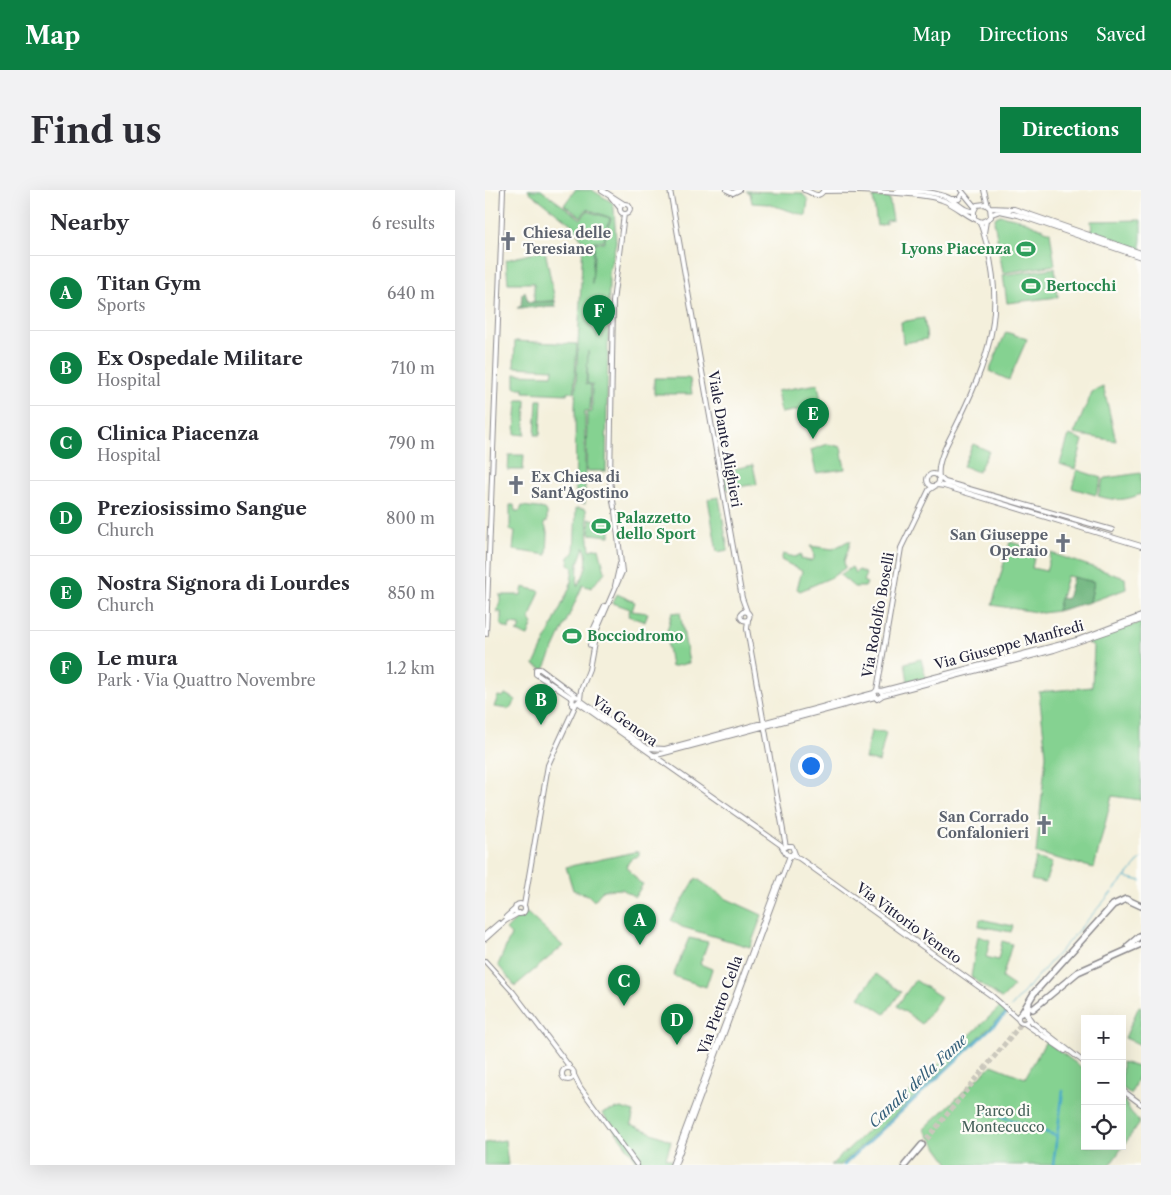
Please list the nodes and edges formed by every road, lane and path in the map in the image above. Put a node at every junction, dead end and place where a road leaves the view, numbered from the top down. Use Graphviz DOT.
graph roads {
  1 [pos="503,190"];
  2 [pos="602,190"];
  3 [pos="670,190"];
  4 [pos="727,190"];
  5 [pos="739,190"];
  6 [pos="807,190"];
  7 [pos="823,190"];
  8 [pos="898,190"];
  9 [pos="984,190"];
  10 [pos="961,191"];
  11 [pos="609,195"];
  12 [pos="951,199"];
  13 [pos="624,204"];
  14 [pos="978,206"];
  15 [pos="989,207"];
  16 [pos="622,212"];
  17 [pos="992,214"];
  18 [pos="974,217"];
  19 [pos="980,222"];
  20 [pos="987,222"];
  21 [pos="984,238"];
  22 [pos="1141,253"];
  23 [pos="1141,257"];
  24 [pos="938,469"];
  25 [pos="932,474"];
  26 [pos="939,477"];
  27 [pos="928,483"];
  28 [pos="936,486"];
  29 [pos="929,490"];
  30 [pos="976,493"];
  31 [pos="1112,530"];
  32 [pos="1141,546"];
  33 [pos="620,552"];
  34 [pos="619,572"];
  35 [pos="615,592"];
  36 [pos="612,597"];
  37 [pos="742,598"];
  38 [pos="606,604"];
  39 [pos="488,605"];
  40 [pos="747,612"];
  41 [pos="742,613"];
  42 [pos="486,615"];
  43 [pos="1141,616"];
  44 [pos="598,619"];
  45 [pos="743,620"];
  46 [pos="748,620"];
  47 [pos="1141,620"];
  48 [pos="747,629"];
  49 [pos="596,632"];
  50 [pos="487,634"];
  51 [pos="579,689"];
  52 [pos="569,692"];
  53 [pos="878,693"];
  54 [pos="576,699"];
  55 [pos="764,725"];
  56 [pos="666,751"];
  57 [pos="654,752"];
  58 [pos="663,760"];
  59 [pos="671,767"];
  60 [pos="783,832"];
  61 [pos="775,841"];
  62 [pos="787,848"];
  63 [pos="793,853"];
  64 [pos="527,886"];
  65 [pos="518,904"];
  66 [pos="524,905"];
  67 [pos="1141,906"];
  68 [pos="515,909"];
  69 [pos="519,913"];
  70 [pos="1141,935"];
  71 [pos="485,937"];
  72 [pos="1141,944"];
  73 [pos="1101,960"];
  74 [pos="485,961"];
  75 [pos="1033,1009"];
  76 [pos="1013,1012"];
  77 [pos="1025,1014"];
  78 [pos="1018,1019"];
  79 [pos="1024,1023"];
  80 [pos="559,1057"];
  81 [pos="1081,1060"];
  82 [pos="1081,1060"];
  83 [pos="569,1066"];
  84 [pos="563,1071"];
  85 [pos="573,1073"];
  86 [pos="570,1079"];
  87 [pos="576,1081"];
  88 [pos="1126,1093"];
  89 [pos="1141,1104"];
  90 [pos="922,1144"];
  91 [pos="637,1165"];
  92 [pos="674,1165"];
  93 [pos="905,1165"];
  1 -- 39 [label="main road"];
  2 -- 11 [label="main road"];
  3 -- 37 [label="main road, Viale Dante Alighieri"];
  4 -- 5 [label="main road"];
  6 -- 7 [label="main road"];
  7 -- 18 [label="main road"];
  8 -- 12 [label="main road"];
  9 -- 14 [label="main road"];
  9 -- 15 [label="main road"];
  10 -- 12 [label="main road"];
  10 -- 14 [label="main road"];
  11 -- 13 [label="main road"];
  11 -- 16 [label="main road"];
  12 -- 14 [label="main road"];
  13 -- 16 [label="main road"];
  13 -- 16 [label="main road"];
  14 -- 15 [label="main road"];
  14 -- 18 [label="main road"];
  15 -- 17 [label="main road"];
  15 -- 22 [label="main road"];
  16 -- 33 [label="main road"];
  17 -- 20 [label="main road"];
  17 -- 23 [label="main road"];
  18 -- 19 [label="main road"];
  19 -- 20 [label="main road"];
  19 -- 21 [label="main road"];
  20 -- 21 [label="main road"];
  21 -- 24 [label="main road"];
  24 -- 25 [label="main road"];
  24 -- 26 [label="main road"];
  25 -- 26 [label="main road"];
  25 -- 27 [label="main road"];
  26 -- 28 [label="main road"];
  26 -- 30 [label="main road"];
  27 -- 28 [label="main road"];
  27 -- 29 [label="main road"];
  28 -- 29 [label="main road"];
  28 -- 30 [label="main road"];
  29 -- 53 [label="main road, Via Rodolfo Boselli"];
  30 -- 31 [label="main road"];
  30 -- 32 [label="main road"];
  33 -- 34 [label="main road"];
  33 -- 35 [label="main road"];
  34 -- 35 [label="main road"];
  34 -- 38 [label="main road"];
  35 -- 36 [label="main road"];
  36 -- 38 [label="main road"];
  36 -- 49 [label="main road"];
  37 -- 40 [label="main road, Viale Dante Alighieri"];
  37 -- 41 [label="main road, Viale Dante Alighieri"];
  38 -- 44 [label="main road"];
  39 -- 42 [label="main road"];
  39 -- 42 [label="main road"];
  40 -- 41 [label="main road"];
  40 -- 46 [label="main road"];
  41 -- 45 [label="main road"];
  42 -- 50 [label="main road"];
  43 -- 53 [label="main road, Via Giuseppe Manfredi"];
  44 -- 49 [label="main road"];
  44 -- 51 [label="main road"];
  45 -- 46 [label="main road"];
  45 -- 48 [label="main road"];
  46 -- 48 [label="main road"];
  47 -- 53 [label="main road, Via Giuseppe Manfredi"];
  48 -- 55 [label="main road"];
  49 -- 54 [label="main road"];
  51 -- 52 [label="main road"];
  51 -- 54 [label="main road"];
  52 -- 54 [label="main road"];
  52 -- 54 [label="main road"];
  53 -- 55 [label="main road, Via Giuseppe Manfredi"];
  54 -- 57 [label="main road, Via Genova"];
  54 -- 57 [label="main road, Via Genova"];
  54 -- 64 [label="main road"];
  55 -- 56 [label="main road, Via Giuseppe Manfredi"];
  55 -- 57 [label="main road, Via Giuseppe Manfredi"];
  55 -- 60 [label="main road"];
  56 -- 57 [label="main road, Via Genova"];
  56 -- 58 [label="main road"];
  57 -- 58 [label="main road, Via Genova"];
  57 -- 59 [label="main road"];
  58 -- 59 [label="main road"];
  59 -- 61 [label="main road"];
  60 -- 61 [label="main road"];
  60 -- 62 [label="main road"];
  61 -- 62 [label="main road"];
  62 -- 63 [label="main road, Via Vittorio Veneto"];
  62 -- 63 [label="main road"];
  62 -- 92 [label="main road, Via Pietro Cella"];
  63 -- 76 [label="main road, Via Vittorio Veneto"];
  63 -- 92 [label="main road, Via Pietro Cella"];
  64 -- 65 [label="main road"];
  64 -- 66 [label="main road"];
  65 -- 66 [label="main road"];
  65 -- 68 [label="main road"];
  66 -- 69 [label="main road"];
  67 -- 77 [label="main road"];
  68 -- 69 [label="main road"];
  68 -- 71 [label="main road"];
  69 -- 71 [label="main road"];
  70 -- 73 [label="main road"];
  72 -- 73 [label="main road"];
  73 -- 75 [label="main road"];
  74 -- 80 [label="main road"];
  76 -- 77 [label="main road"];
  76 -- 78 [label="main road"];
  77 -- 78 [label="main road"];
  77 -- 79 [label="main road"];
  77 -- 81 [label="main road"];
  78 -- 79 [label="main road"];
  79 -- 82 [label="main road"];
  80 -- 83 [label="main road"];
  80 -- 84 [label="main road"];
  83 -- 84 [label="main road"];
  83 -- 85 [label="main road"];
  84 -- 86 [label="main road"];
  85 -- 86 [label="main road"];
  85 -- 87 [label="main road"];
  86 -- 87 [label="main road"];
  87 -- 91 [label="main road"];
  88 -- 89 [label="main road"];
  90 -- 93 [label="main road"];
}
